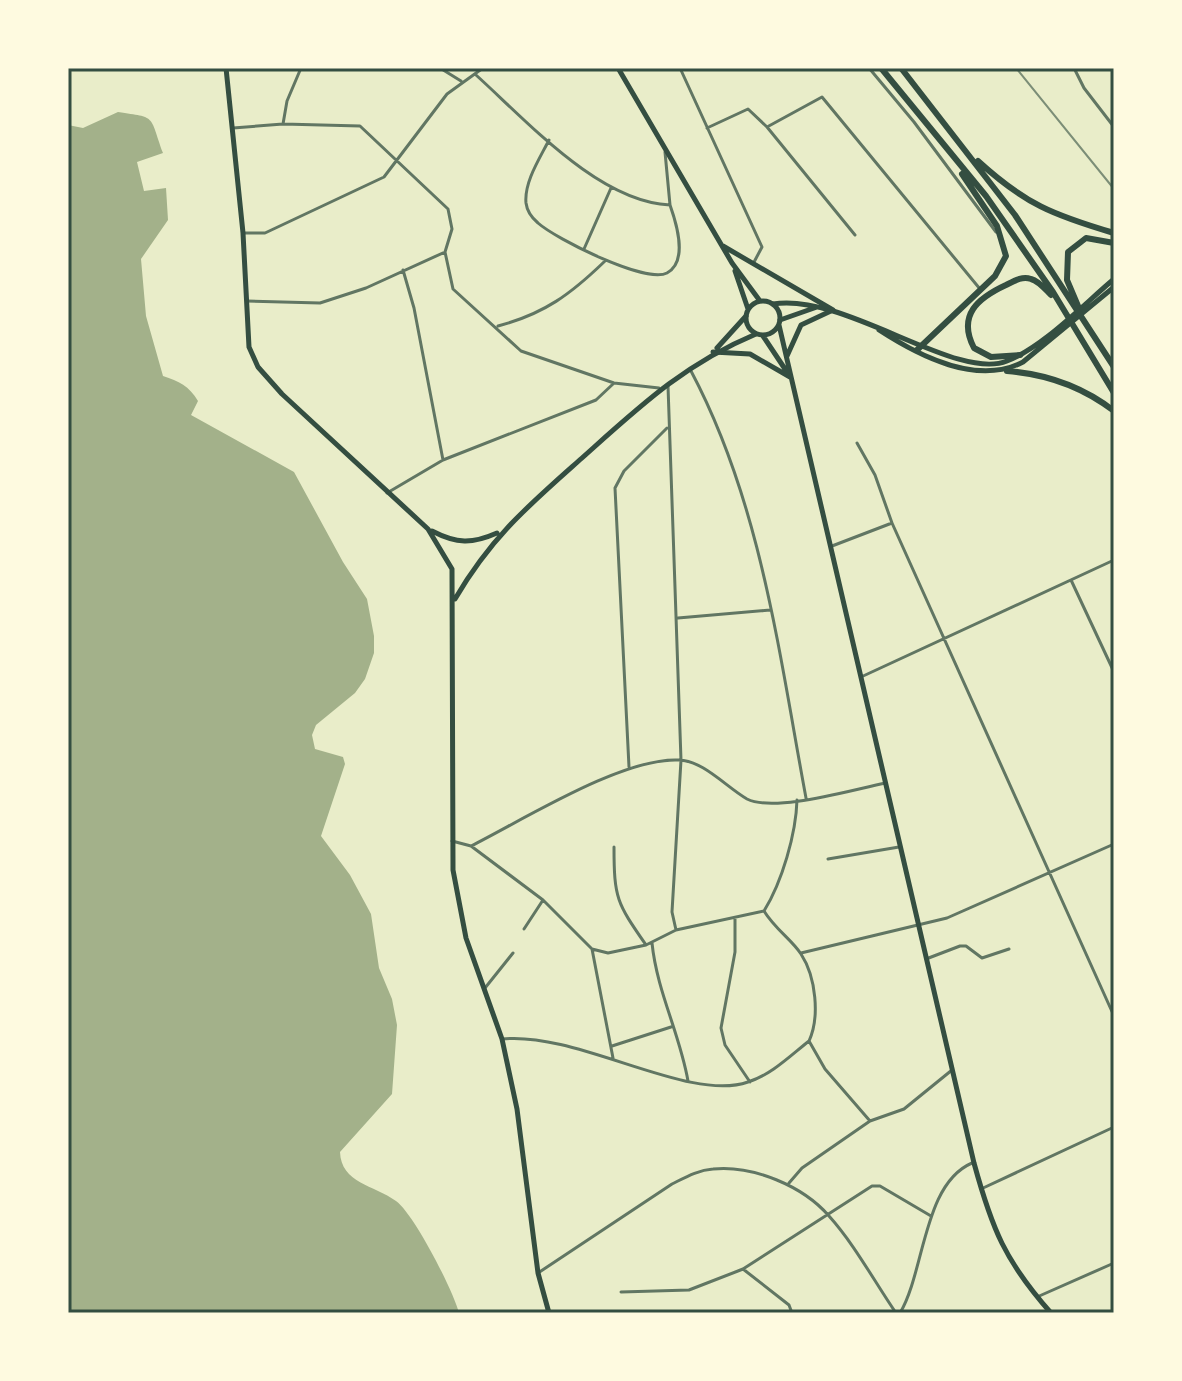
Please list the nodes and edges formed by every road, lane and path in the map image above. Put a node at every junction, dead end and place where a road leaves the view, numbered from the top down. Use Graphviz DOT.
graph roads {
  1 [pos="226,68"];
  2 [pos="301,68"];
  3 [pos="440,68"];
  4 [pos="483,68"];
  5 [pos="618,68"];
  6 [pos="680,68"];
  7 [pos="869,68"];
  8 [pos="881,68"];
  9 [pos="901,68"];
  10 [pos="1074,68"];
  11 [pos="476,75"];
  12 [pos="462,81"];
  13 [pos="283,124"];
  14 [pos="767,127"];
  15 [pos="1114,127"];
  16 [pos="233,128"];
  17 [pos="707,128"];
  18 [pos="549,140"];
  19 [pos="967,150"];
  20 [pos="665,152"];
  21 [pos="950,154"];
  22 [pos="396,162"];
  23 [pos="611,188"];
  24 [pos="670,205"];
  25 [pos="243,233"];
  26 [pos="1113,233"];
  27 [pos="855,235"];
  28 [pos="1114,243"];
  29 [pos="722,245"];
  30 [pos="584,249"];
  31 [pos="445,252"];
  32 [pos="1006,256"];
  33 [pos="605,261"];
  34 [pos="732,263"];
  35 [pos="753,264"];
  36 [pos="403,270"];
  37 [pos="1114,279"];
  38 [pos="1114,287"];
  39 [pos="980,289"];
  40 [pos="1100,295"];
  41 [pos="246,301"];
  42 [pos="760,301"];
  43 [pos="773,304"];
  44 [pos="1060,305"];
  45 [pos="819,307"];
  46 [pos="833,310"];
  47 [pos="747,313"];
  48 [pos="1084,320"];
  49 [pos="780,323"];
  50 [pos="498,326"];
  51 [pos="760,335"];
  52 [pos="918,347"];
  53 [pos="713,352"];
  54 [pos="1020,355"];
  55 [pos="786,357"];
  56 [pos="1114,367"];
  57 [pos="689,368"];
  58 [pos="1007,371"];
  59 [pos="790,377"];
  60 [pos="668,382"];
  61 [pos="614,383"];
  62 [pos="659,388"];
  63 [pos="1114,393"];
  64 [pos="1114,411"];
  65 [pos="667,428"];
  66 [pos="857,443"];
  67 [pos="443,460"];
  68 [pos="387,493"];
  69 [pos="892,523"];
  70 [pos="428,529"];
  71 [pos="500,532"];
  72 [pos="832,546"];
  73 [pos="1114,560"];
  74 [pos="1071,580"];
  75 [pos="454,599"];
  76 [pos="771,610"];
  77 [pos="678,618"];
  78 [pos="945,638"];
  79 [pos="1114,672"];
  80 [pos="861,677"];
  81 [pos="681,760"];
  82 [pos="629,767"];
  83 [pos="886,783"];
  84 [pos="806,798"];
  85 [pos="797,800"];
  86 [pos="452,841"];
  87 [pos="1114,844"];
  88 [pos="471,846"];
  89 [pos="614,847"];
  90 [pos="899,847"];
  91 [pos="828,859"];
  92 [pos="1049,873"];
  93 [pos="543,900"];
  94 [pos="764,911"];
  95 [pos="735,917"];
  96 [pos="919,926"];
  97 [pos="524,929"];
  98 [pos="676,930"];
  99 [pos="652,943"];
  100 [pos="646,945"];
  101 [pos="592,949"];
  102 [pos="1009,949"];
  103 [pos="513,953"];
  104 [pos="801,953"];
  105 [pos="926,959"];
  106 [pos="484,990"];
  107 [pos="1114,1016"];
  108 [pos="671,1027"];
  109 [pos="502,1039"];
  110 [pos="809,1041"];
  111 [pos="612,1046"];
  112 [pos="613,1058"];
  113 [pos="952,1070"];
  114 [pos="688,1081"];
  115 [pos="750,1082"];
  116 [pos="870,1121"];
  117 [pos="1114,1127"];
  118 [pos="974,1163"];
  119 [pos="789,1184"];
  120 [pos="981,1189"];
  121 [pos="829,1215"];
  122 [pos="931,1216"];
  123 [pos="1114,1263"];
  124 [pos="743,1269"];
  125 [pos="538,1273"];
  126 [pos="621,1292"];
  127 [pos="1037,1297"];
  128 [pos="549,1313"];
  129 [pos="792,1313"];
  130 [pos="898,1313"];
  131 [pos="1051,1313"];
  1 -- 16 [label="main road"];
  2 -- 13 [label="street"];
  3 -- 12 [label="street"];
  4 -- 11 [label="street"];
  5 -- 20 [label="main road"];
  6 -- 17 [label="street"];
  7 -- 32 [label="street"];
  8 -- 21 [label="highway"];
  9 -- 19 [label="highway"];
  10 -- 15 [label="street"];
  11 -- 12 [label="street"];
  11 -- 18 [label="street"];
  12 -- 22 [label="street"];
  13 -- 16 [label="street"];
  13 -- 22 [label="street"];
  14 -- 17 [label="street"];
  14 -- 27 [label="street"];
  14 -- 39 [label="street"];
  16 -- 25 [label="main road"];
  17 -- 35 [label="street"];
  18 -- 23 [label="street"];
  18 -- 30 [label="street"];
  19 -- 26 [label="highway"];
  19 -- 48 [label="highway"];
  20 -- 24 [label="street"];
  20 -- 29 [label="main road"];
  21 -- 32 [label="highway"];
  21 -- 44 [label="highway"];
  22 -- 25 [label="street"];
  22 -- 31 [label="street"];
  23 -- 24 [label="street"];
  23 -- 30 [label="street"];
  24 -- 33 [label="street"];
  25 -- 41 [label="main road"];
  28 -- 48 [label="highway"];
  29 -- 34 [label="main road"];
  29 -- 35 [label="main road"];
  30 -- 33 [label="street"];
  31 -- 36 [label="street"];
  31 -- 50 [label="street"];
  32 -- 39 [label="highway"];
  33 -- 50 [label="street"];
  34 -- 42 [label="main road"];
  34 -- 47 [label="main road"];
  35 -- 46 [label="main road"];
  36 -- 41 [label="street"];
  36 -- 67 [label="street"];
  37 -- 40 [label="main road"];
  38 -- 40 [label="main road"];
  39 -- 52 [label="highway"];
  40 -- 54 [label="main road"];
  40 -- 58 [label="main road"];
  41 -- 68 [label="main road"];
  42 -- 43 [label="main road"];
  42 -- 47 [label="main road"];
  43 -- 45 [label="main road"];
  43 -- 49 [label="main road"];
  44 -- 54 [label="highway"];
  44 -- 63 [label="highway"];
  45 -- 46 [label="main road"];
  45 -- 49 [label="main road"];
  46 -- 52 [label="main road"];
  46 -- 55 [label="main road"];
  47 -- 51 [label="main road"];
  47 -- 53 [label="main road"];
  48 -- 56 [label="highway"];
  49 -- 51 [label="main road"];
  49 -- 55 [label="main road"];
  50 -- 61 [label="street"];
  51 -- 53 [label="main road"];
  51 -- 59 [label="main road"];
  52 -- 54 [label="main road"];
  52 -- 58 [label="main road"];
  53 -- 57 [label="main road"];
  53 -- 59 [label="main road"];
  55 -- 59 [label="main road"];
  57 -- 60 [label="main road"];
  57 -- 76 [label="street"];
  58 -- 64 [label="highway"];
  59 -- 72 [label="main road"];
  60 -- 62 [label="main road"];
  60 -- 65 [label="street"];
  61 -- 62 [label="street"];
  61 -- 67 [label="street"];
  62 -- 71 [label="main road"];
  65 -- 77 [label="street"];
  65 -- 82 [label="street"];
  66 -- 69 [label="street"];
  67 -- 68 [label="street"];
  68 -- 70 [label="main road"];
  69 -- 72 [label="street"];
  69 -- 78 [label="street"];
  70 -- 71 [label="main road"];
  70 -- 75 [label="main road"];
  71 -- 75 [label="main road"];
  72 -- 80 [label="main road"];
  73 -- 74 [label="street"];
  74 -- 78 [label="street"];
  74 -- 79 [label="street"];
  75 -- 86 [label="main road"];
  76 -- 77 [label="street"];
  76 -- 84 [label="street"];
  77 -- 81 [label="street"];
  78 -- 80 [label="street"];
  78 -- 92 [label="street"];
  80 -- 83 [label="main road"];
  81 -- 82 [label="street"];
  81 -- 85 [label="street"];
  81 -- 98 [label="street"];
  82 -- 88 [label="street"];
  83 -- 84 [label="street"];
  83 -- 90 [label="main road"];
  84 -- 85 [label="street"];
  85 -- 94 [label="street"];
  86 -- 88 [label="street"];
  86 -- 106 [label="main road"];
  87 -- 92 [label="street"];
  88 -- 93 [label="street"];
  89 -- 100 [label="street"];
  90 -- 91 [label="street"];
  90 -- 96 [label="main road"];
  92 -- 96 [label="street"];
  92 -- 107 [label="street"];
  93 -- 97 [label="street"];
  93 -- 101 [label="street"];
  94 -- 95 [label="street"];
  94 -- 104 [label="street"];
  95 -- 98 [label="street"];
  95 -- 115 [label="street"];
  96 -- 104 [label="street"];
  96 -- 105 [label="main road"];
  98 -- 99 [label="street"];
  99 -- 100 [label="street"];
  99 -- 108 [label="street"];
  100 -- 101 [label="street"];
  101 -- 111 [label="street"];
  102 -- 105 [label="street"];
  103 -- 106 [label="street"];
  104 -- 110 [label="street"];
  105 -- 113 [label="main road"];
  106 -- 109 [label="main road"];
  108 -- 111 [label="street"];
  108 -- 114 [label="street"];
  109 -- 112 [label="street"];
  109 -- 125 [label="main road"];
  110 -- 115 [label="street"];
  110 -- 116 [label="street"];
  111 -- 112 [label="street"];
  112 -- 114 [label="street"];
  113 -- 116 [label="street"];
  113 -- 118 [label="main road"];
  114 -- 115 [label="street"];
  116 -- 119 [label="street"];
  117 -- 120 [label="street"];
  118 -- 120 [label="main road"];
  118 -- 122 [label="street"];
  119 -- 121 [label="street"];
  119 -- 125 [label="street"];
  120 -- 127 [label="main road"];
  121 -- 122 [label="street"];
  121 -- 124 [label="street"];
  121 -- 130 [label="street"];
  122 -- 130 [label="street"];
  123 -- 127 [label="street"];
  124 -- 126 [label="street"];
  124 -- 129 [label="street"];
  125 -- 128 [label="main road"];
  127 -- 131 [label="main road"];
}
